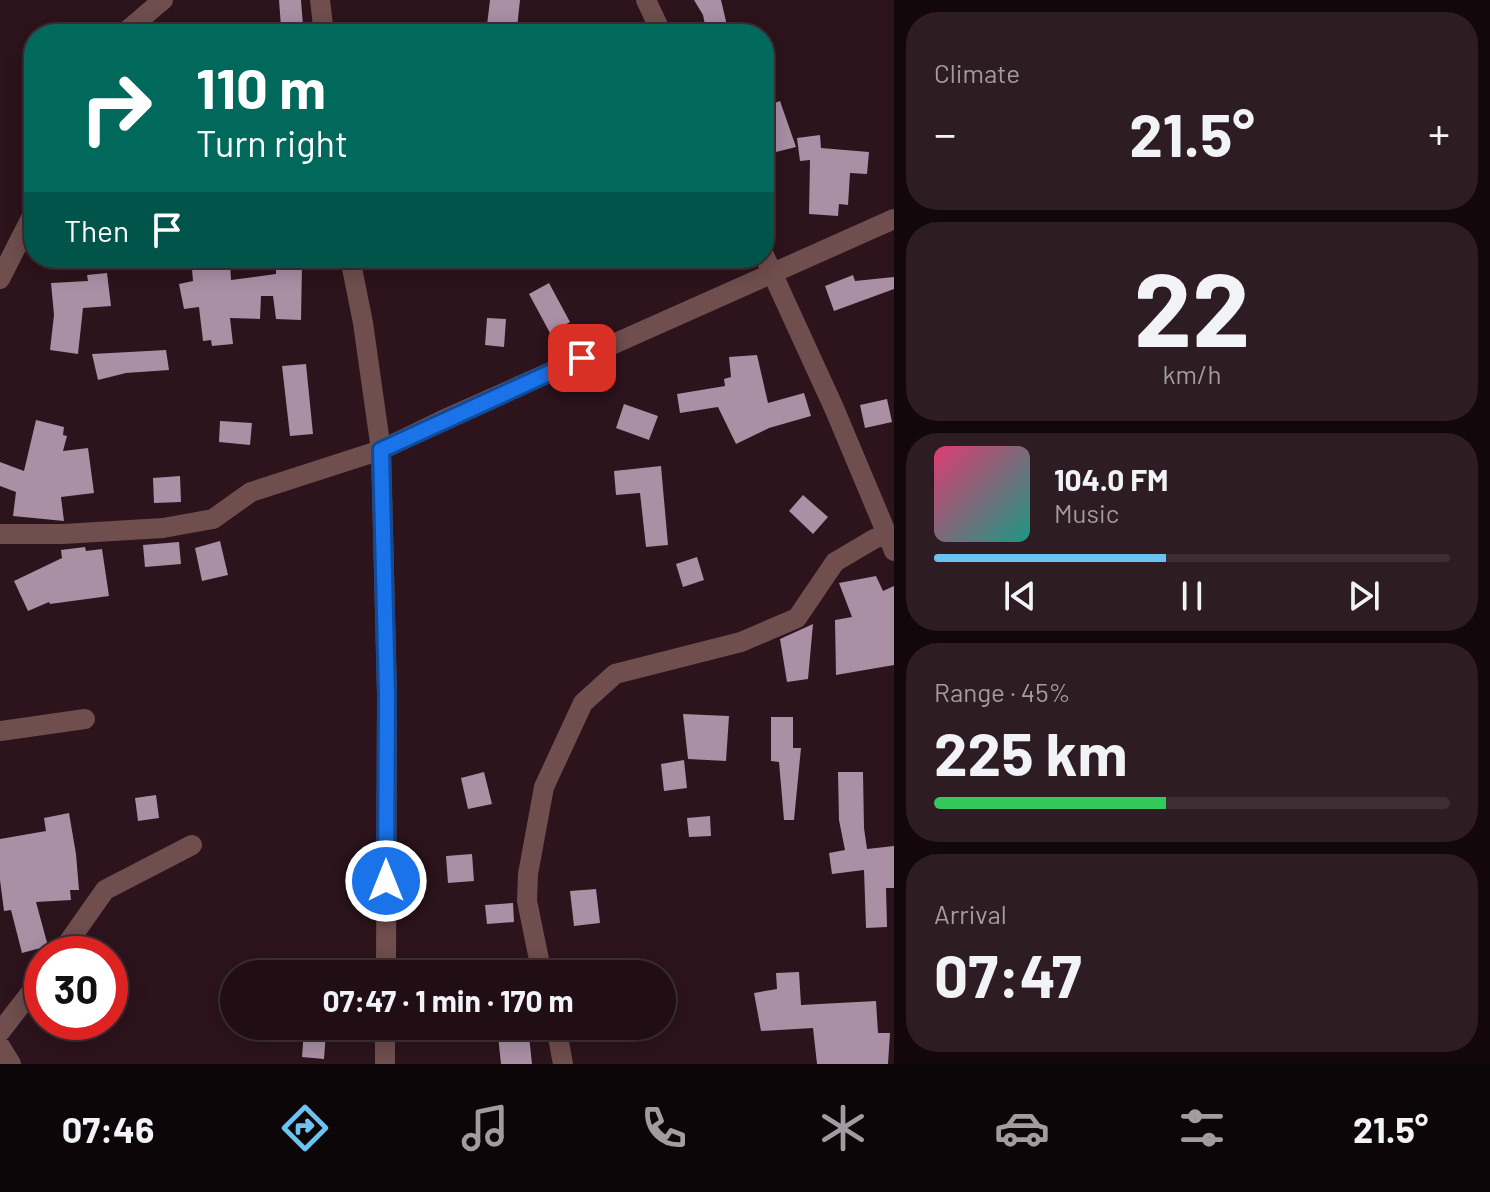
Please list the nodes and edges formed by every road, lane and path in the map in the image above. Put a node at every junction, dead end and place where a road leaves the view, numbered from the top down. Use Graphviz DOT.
graph roads {
  1 [pos="163,0"];
  2 [pos="320,0"];
  3 [pos="646,0"];
  4 [pos="135,24"];
  5 [pos="323,24"];
  6 [pos="657,24"];
  7 [pos="894,219"];
  8 [pos="24,232"];
  9 [pos="352,268"];
  10 [pos="770,268"];
  11 [pos="773,274"];
  12 [pos="0,279"];
  13 [pos="381,450"];
  14 [pos="0,534"];
  15 [pos="891,542"];
  16 [pos="85,719"];
  17 [pos="0,731"];
  18 [pos="192,845"];
  19 [pos="73,936"];
  20 [pos="386,960"];
  21 [pos="539,960"];
  22 [pos="24,1001"];
  23 [pos="0,1032"];
  24 [pos="385,1040"];
  25 [pos="559,1040"];
  26 [pos="0,1046"];
  27 [pos="11,1064"];
  28 [pos="385,1064"];
  29 [pos="563,1064"];
  1 -- 4 [label="street"];
  2 -- 5 [label="street"];
  3 -- 6 [label="street"];
  7 -- 11 [label="street"];
  8 -- 12 [label="street"];
  9 -- 13 [label="street"];
  10 -- 11 [label="street"];
  11 -- 13 [label="street"];
  11 -- 15 [label="street"];
  13 -- 14 [label="street"];
  13 -- 20 [label="street"];
  15 -- 21 [label="street"];
  16 -- 17 [label="street"];
  18 -- 19 [label="street"];
  22 -- 23 [label="street"];
  24 -- 28 [label="street"];
  25 -- 29 [label="street"];
  26 -- 27 [label="street"];
}
